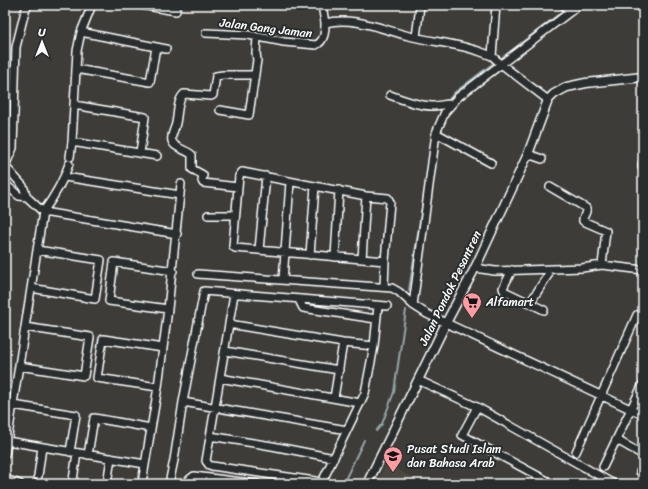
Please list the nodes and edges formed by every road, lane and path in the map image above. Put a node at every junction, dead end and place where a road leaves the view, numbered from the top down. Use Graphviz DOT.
graph roads {
  1 [pos="28,5"];
  2 [pos="92,5"];
  3 [pos="141,5"];
  4 [pos="177,5"];
  5 [pos="322,5"];
  6 [pos="496,5"];
  7 [pos="564,5"];
  8 [pos="579,5"];
  9 [pos="420,6"];
  10 [pos="570,12"];
  11 [pos="325,22"];
  12 [pos="80,32"];
  13 [pos="206,33"];
  14 [pos="257,37"];
  15 [pos="416,37"];
  16 [pos="156,47"];
  17 [pos="166,49"];
  18 [pos="497,60"];
  19 [pos="76,69"];
  20 [pos="255,75"];
  21 [pos="643,77"];
  22 [pos="390,95"];
  23 [pos="548,100"];
  24 [pos="74,104"];
  25 [pos="451,104"];
  26 [pos="220,110"];
  27 [pos="436,133"];
  28 [pos="72,142"];
  29 [pos="140,153"];
  30 [pos="528,154"];
  31 [pos="157,156"];
  32 [pos="542,158"];
  33 [pos="643,160"];
  34 [pos="491,163"];
  35 [pos="5,166"];
  36 [pos="643,169"];
  37 [pos="266,176"];
  38 [pos="65,177"];
  39 [pos="290,182"];
  40 [pos="5,184"];
  41 [pos="181,184"];
  42 [pos="315,186"];
  43 [pos="238,187"];
  44 [pos="550,187"];
  45 [pos="339,190"];
  46 [pos="180,195"];
  47 [pos="366,196"];
  48 [pos="27,197"];
  49 [pos="42,212"];
  50 [pos="208,215"];
  51 [pos="235,215"];
  52 [pos="177,234"];
  53 [pos="37,250"];
  54 [pos="259,250"];
  55 [pos="285,253"];
  56 [pos="310,255"];
  57 [pos="335,257"];
  58 [pos="362,259"];
  59 [pos="385,261"];
  60 [pos="602,265"];
  61 [pos="475,268"];
  62 [pos="512,270"];
  63 [pos="643,270"];
  64 [pos="173,271"];
  65 [pos="198,274"];
  66 [pos="548,274"];
  67 [pos="283,280"];
  68 [pos="384,287"];
  69 [pos="31,288"];
  70 [pos="234,294"];
  71 [pos="299,300"];
  72 [pos="530,303"];
  73 [pos="412,305"];
  74 [pos="378,306"];
  75 [pos="387,306"];
  76 [pos="168,309"];
  77 [pos="544,310"];
  78 [pos="637,315"];
  79 [pos="376,319"];
  80 [pos="446,323"];
  81 [pos="229,324"];
  82 [pos="25,327"];
  83 [pos="343,343"];
  84 [pos="374,346"];
  85 [pos="163,348"];
  86 [pos="225,351"];
  87 [pos="19,366"];
  88 [pos="339,370"];
  89 [pos="220,378"];
  90 [pos="418,380"];
  91 [pos="643,384"];
  92 [pos="158,387"];
  93 [pos="601,395"];
  94 [pos="334,398"];
  95 [pos="183,402"];
  96 [pos="360,403"];
  97 [pos="13,405"];
  98 [pos="477,407"];
  99 [pos="215,408"];
  100 [pos="631,409"];
  101 [pos="643,415"];
  102 [pos="151,428"];
  103 [pos="347,430"];
  104 [pos="210,436"];
  105 [pos="617,440"];
  106 [pos="7,441"];
  107 [pos="42,447"];
  108 [pos="74,452"];
  109 [pos="576,452"];
  110 [pos="5,455"];
  111 [pos="88,455"];
  112 [pos="643,455"];
  113 [pos="111,458"];
  114 [pos="334,458"];
  115 [pos="145,464"];
  116 [pos="603,467"];
  117 [pos="38,476"];
  118 [pos="5,479"];
  119 [pos="73,480"];
  120 [pos="142,483"];
  121 [pos="321,483"];
  122 [pos="20,484"];
  123 [pos="107,484"];
  124 [pos="169,484"];
  125 [pos="186,484"];
  126 [pos="257,484"];
  127 [pos="367,484"];
  128 [pos="553,484"];
  129 [pos="614,484"];
  1 -- 35 [label="street"];
  2 -- 12 [label="street"];
  3 -- 4 [label="street"];
  5 -- 11 [label="street"];
  6 -- 18 [label="street"];
  7 -- 10 [label="street"];
  8 -- 10 [label="street"];
  9 -- 15 [label="street"];
  10 -- 18 [label="street"];
  11 -- 14 [label="street, Jalan Gang Jaman"];
  11 -- 15 [label="street, Jalan Gang Jaman"];
  12 -- 16 [label="street"];
  12 -- 19 [label="street"];
  13 -- 14 [label="street, Jalan Gang Jaman"];
  14 -- 20 [label="street"];
  15 -- 18 [label="street, Jalan Gang Jaman"];
  16 -- 17 [label="street"];
  16 -- 19 [label="street"];
  18 -- 23 [label="street, Jalan Gang Jaman"];
  18 -- 25 [label="street"];
  19 -- 24 [label="street"];
  20 -- 26 [label="street"];
  20 -- 43 [label="street"];
  21 -- 23 [label="street"];
  22 -- 25 [label="street"];
  23 -- 30 [label="street, Jalan Pondok Pesantren"];
  24 -- 28 [label="street"];
  24 -- 29 [label="street"];
  25 -- 27 [label="street"];
  27 -- 34 [label="street"];
  27 -- 73 [label="street"];
  28 -- 29 [label="street"];
  28 -- 38 [label="street"];
  29 -- 31 [label="street"];
  30 -- 32 [label="street"];
  30 -- 61 [label="street, Jalan Pondok Pesantren"];
  33 -- 36 [label="street"];
  35 -- 48 [label="street"];
  37 -- 39 [label="street"];
  37 -- 43 [label="street"];
  37 -- 54 [label="street"];
  38 -- 46 [label="street"];
  38 -- 49 [label="street"];
  39 -- 42 [label="street"];
  39 -- 55 [label="street"];
  40 -- 48 [label="street"];
  41 -- 46 [label="street"];
  42 -- 45 [label="street"];
  42 -- 56 [label="street"];
  43 -- 51 [label="street"];
  44 -- 60 [label="street"];
  45 -- 47 [label="street"];
  45 -- 57 [label="street"];
  46 -- 52 [label="street"];
  47 -- 58 [label="street"];
  47 -- 59 [label="street"];
  48 -- 49 [label="street"];
  49 -- 52 [label="street"];
  49 -- 53 [label="street"];
  50 -- 51 [label="street"];
  51 -- 54 [label="street"];
  52 -- 64 [label="street"];
  53 -- 69 [label="street"];
  53 -- 69 [label="street"];
  54 -- 55 [label="street"];
  55 -- 56 [label="street"];
  55 -- 67 [label="street"];
  56 -- 57 [label="street"];
  57 -- 58 [label="street"];
  58 -- 59 [label="street"];
  59 -- 68 [label="street"];
  60 -- 62 [label="street"];
  60 -- 63 [label="street"];
  61 -- 62 [label="street"];
  61 -- 80 [label="street, Jalan Pondok Pesantren"];
  62 -- 72 [label="street"];
  64 -- 76 [label="street"];
  64 -- 76 [label="street"];
  65 -- 67 [label="street"];
  66 -- 72 [label="street"];
  67 -- 68 [label="street"];
  68 -- 73 [label="street"];
  69 -- 82 [label="street"];
  70 -- 71 [label="street"];
  70 -- 81 [label="street"];
  70 -- 95 [label="street"];
  71 -- 74 [label="street"];
  71 -- 79 [label="street"];
  72 -- 77 [label="street"];
  73 -- 80 [label="street"];
  74 -- 75 [label="street"];
  74 -- 79 [label="street"];
  76 -- 85 [label="street"];
  78 -- 93 [label="street"];
  79 -- 84 [label="street"];
  80 -- 90 [label="street, Jalan Pondok Pesantren"];
  80 -- 93 [label="street"];
  81 -- 83 [label="street"];
  81 -- 86 [label="street"];
  82 -- 87 [label="street"];
  82 -- 87 [label="street"];
  83 -- 84 [label="street"];
  83 -- 88 [label="street"];
  84 -- 96 [label="street"];
  85 -- 92 [label="street"];
  85 -- 92 [label="street"];
  86 -- 88 [label="street"];
  86 -- 89 [label="street"];
  87 -- 97 [label="street"];
  88 -- 94 [label="street"];
  89 -- 94 [label="street"];
  89 -- 99 [label="street"];
  90 -- 98 [label="street"];
  90 -- 127 [label="street, Jalan Pondok Pesantren"];
  91 -- 100 [label="street"];
  92 -- 102 [label="street"];
  93 -- 100 [label="street"];
  93 -- 109 [label="street"];
  94 -- 96 [label="street"];
  95 -- 99 [label="street"];
  95 -- 124 [label="street"];
  96 -- 103 [label="street"];
  97 -- 106 [label="street"];
  97 -- 108 [label="street"];
  98 -- 128 [label="street"];
  98 -- 129 [label="street"];
  99 -- 103 [label="street"];
  99 -- 104 [label="street"];
  100 -- 101 [label="street"];
  100 -- 105 [label="street"];
  102 -- 111 [label="street"];
  102 -- 115 [label="street"];
  103 -- 114 [label="street"];
  104 -- 114 [label="street"];
  104 -- 121 [label="street"];
  105 -- 112 [label="street"];
  105 -- 116 [label="street"];
  106 -- 107 [label="street"];
  106 -- 110 [label="street"];
  107 -- 108 [label="street"];
  107 -- 117 [label="street"];
  108 -- 111 [label="street"];
  108 -- 119 [label="street"];
  111 -- 113 [label="street"];
  113 -- 115 [label="street"];
  113 -- 123 [label="street"];
  114 -- 121 [label="street"];
  115 -- 120 [label="street"];
  118 -- 122 [label="street"];
  125 -- 126 [label="street"];
}
